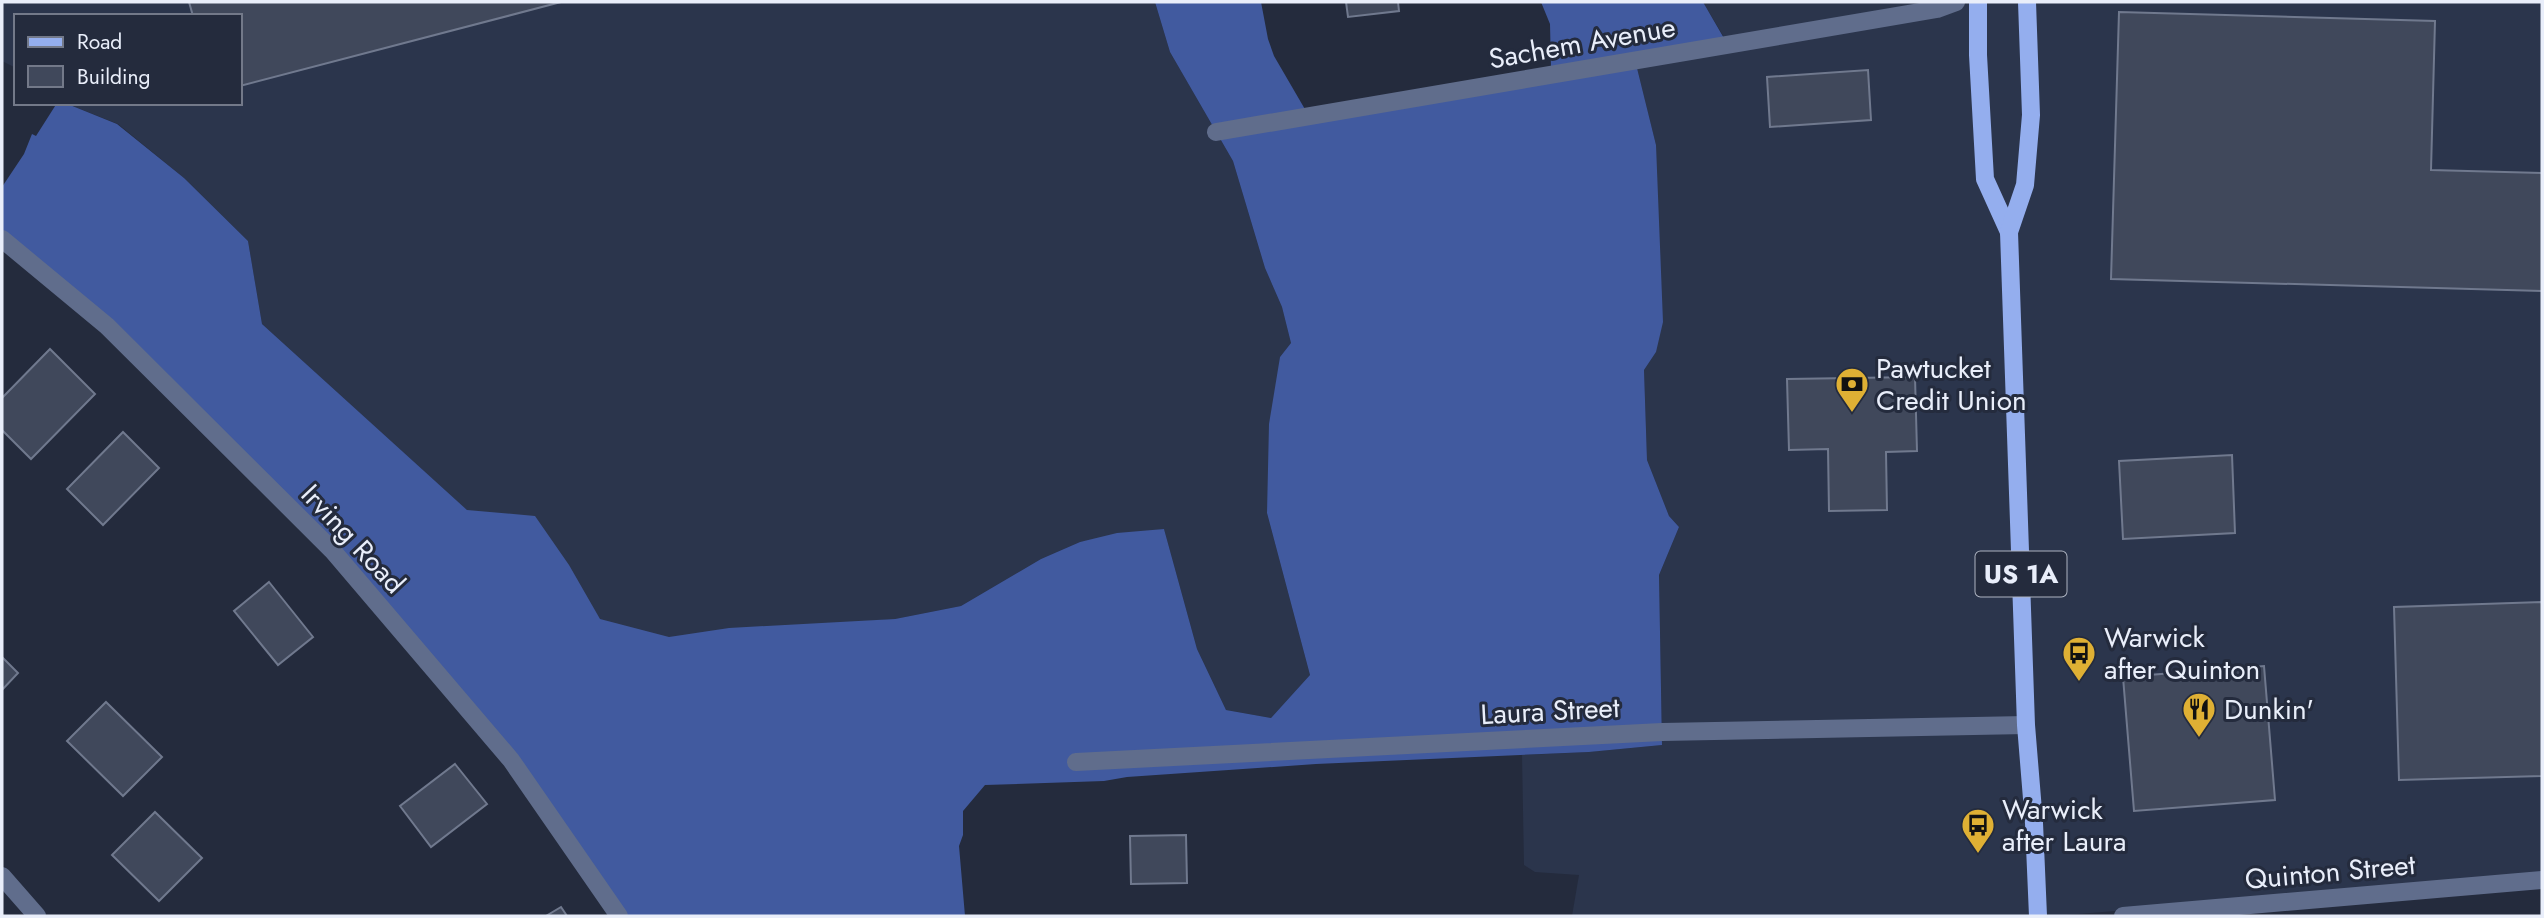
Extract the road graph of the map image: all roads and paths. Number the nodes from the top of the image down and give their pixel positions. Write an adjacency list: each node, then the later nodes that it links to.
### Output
1 (1956, 2): 4 (street, Sachem Avenue)
2 (1978, 2): 5 (main road, US 1A)
3 (2028, 2): 5 (main road, US 1A)
4 (1216, 132)
5 (2009, 232): 7 (main road, US 1A)
6 (2, 239): 12 (street, Irving Road)
7 (2026, 725): 8 (street, Laura Street); 13 (main road, US 1A)
8 (1076, 762)
9 (2, 876): 11 (street)
10 (2542, 880): 14 (street, Quinton Street)
11 (37, 916)
12 (620, 916)
13 (2038, 916)
14 (2123, 916)

